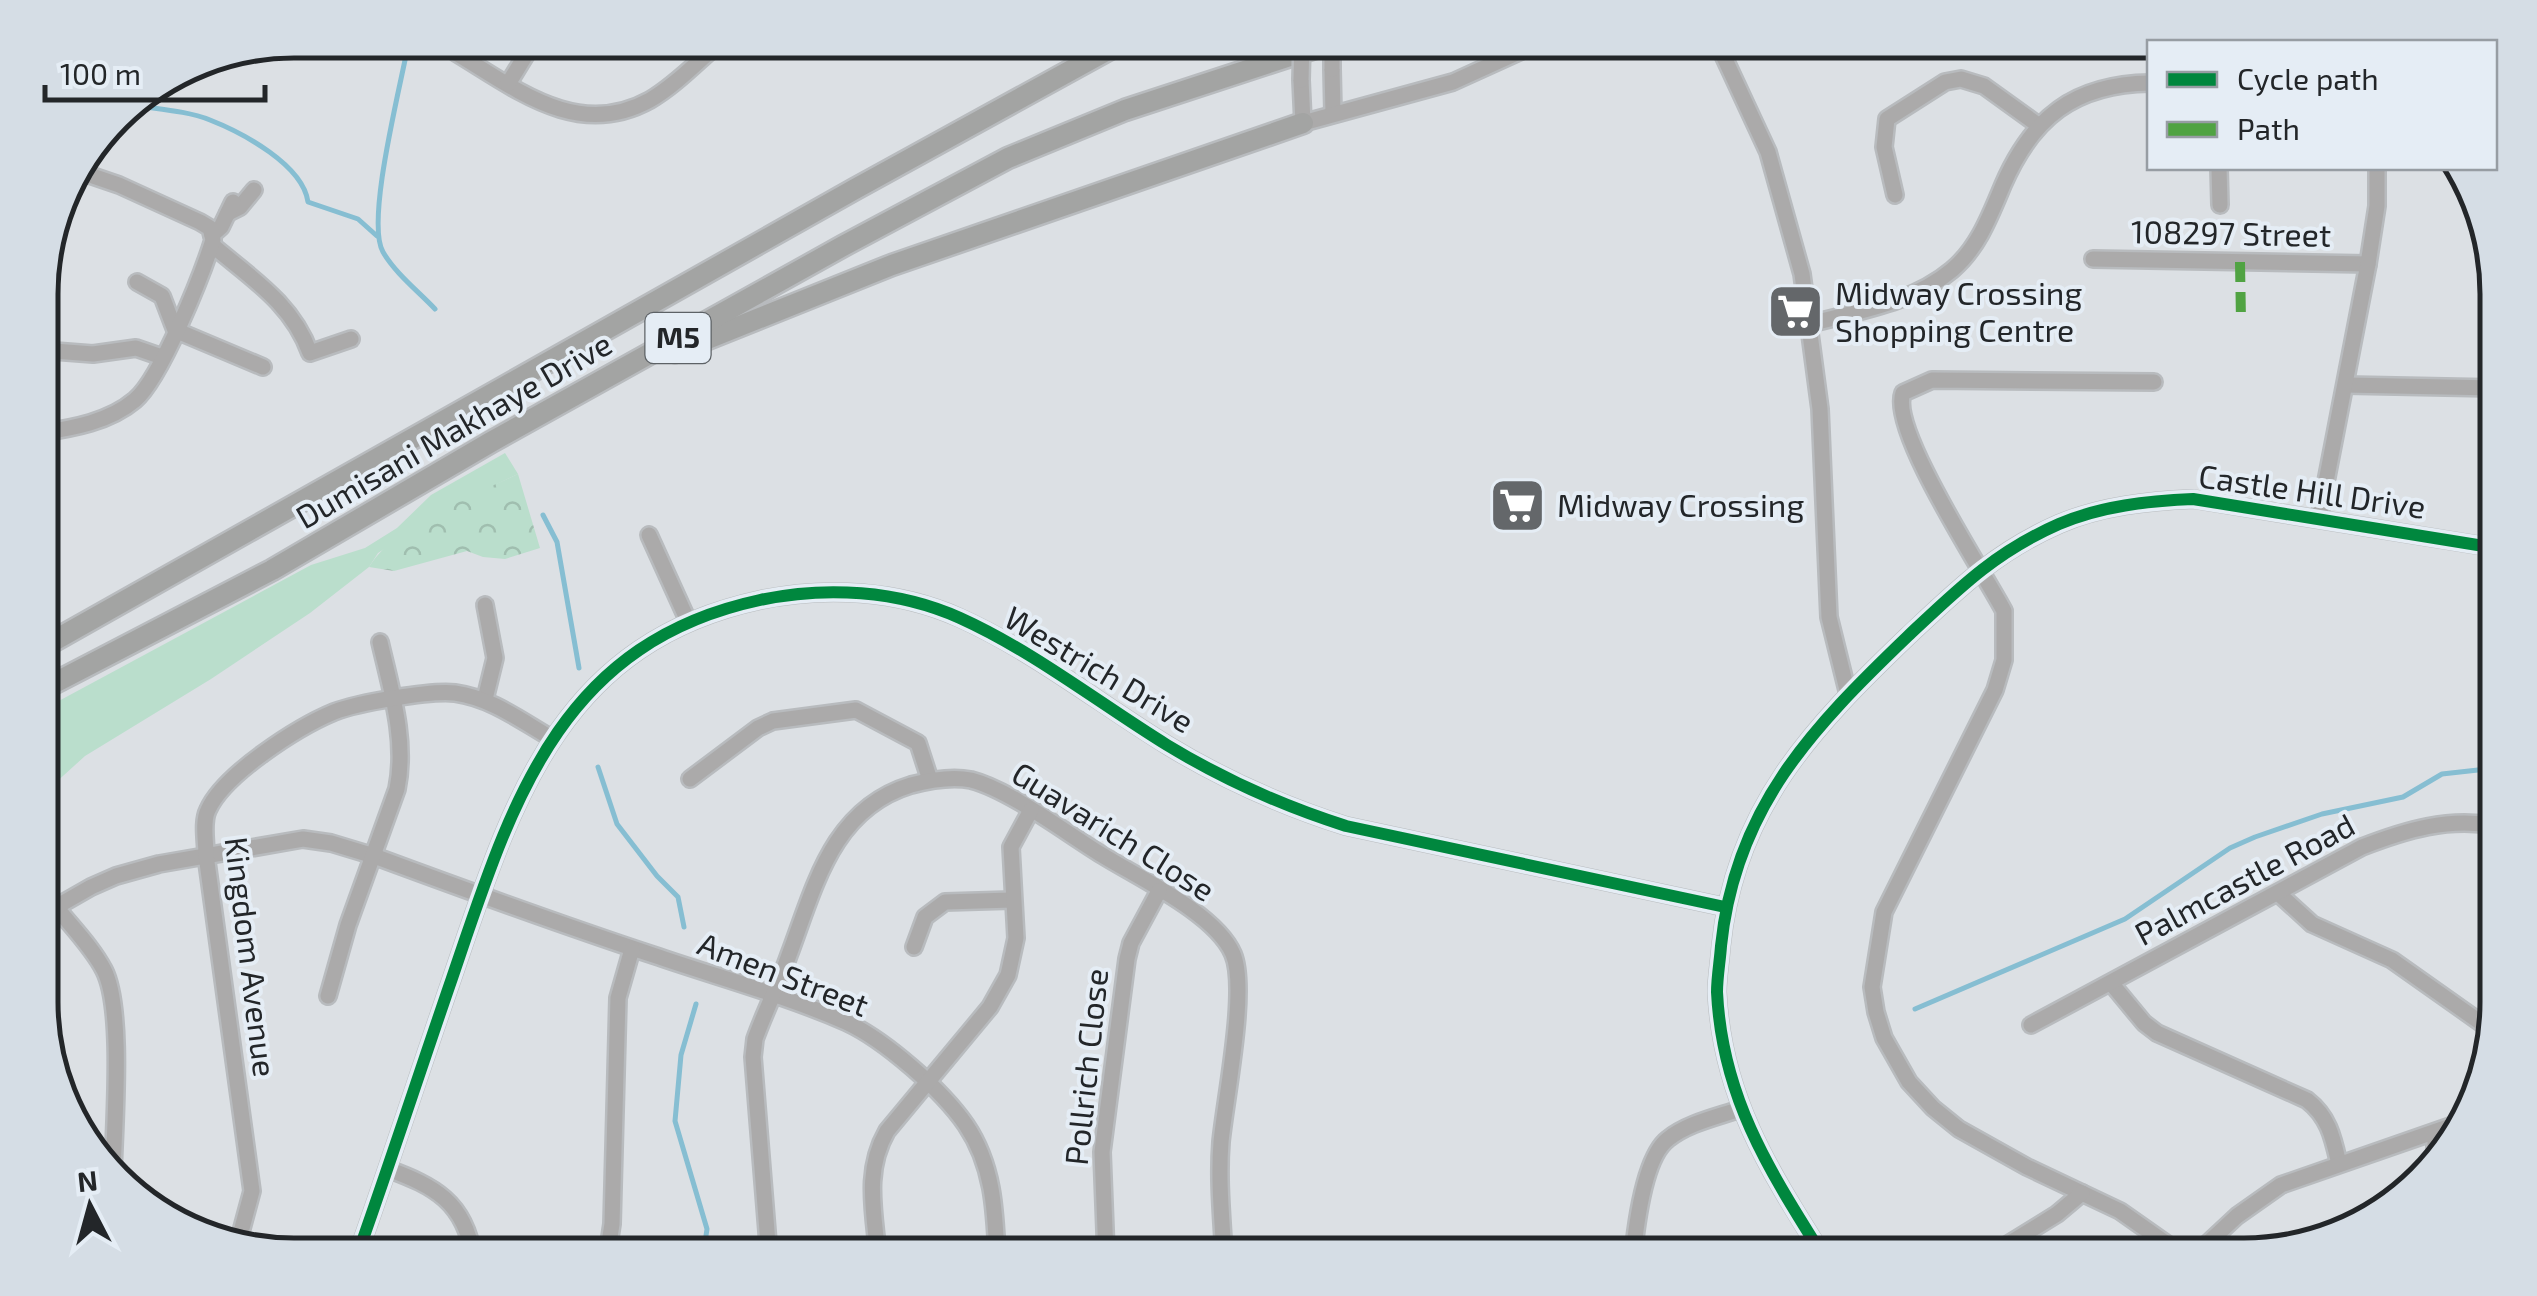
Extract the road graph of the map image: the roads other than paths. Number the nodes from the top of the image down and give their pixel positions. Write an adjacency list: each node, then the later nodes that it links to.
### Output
1 (464, 58): 11 (street)
2 (524, 58): 11 (street)
3 (702, 58): 11 (street)
4 (1093, 58): 42 (main road, Dumisani Makhaye Drive / M5)
5 (1282, 58): 34 (main road, Dumisani Makhaye Drive / M5)
6 (1302, 58): 13 (street, bridge)
7 (1334, 58): 12 (street, bridge)
8 (1506, 58): 12 (street)
9 (1724, 58): 25 (street)
10 (2147, 83): 14 (street)
11 (508, 84)
12 (1333, 112): 13 (street)
13 (1302, 123): 34 (main road)
14 (2038, 124): 19 (street); 25 (street)
15 (2219, 170): 20 (street)
16 (2376, 170): 23 (street)
17 (90, 175): 21 (street)
18 (254, 190): 21 (street)
19 (1894, 195)
20 (2220, 205)
21 (212, 240): 26 (street); 27 (street)
22 (2092, 259): 23 (street, 108297 Street)
23 (2368, 264): 32 (street)
24 (137, 282): 26 (street)
25 (1810, 324): 45 (street)
26 (175, 330): 29 (street); 30 (street)
27 (351, 339)
28 (58, 350): 29 (street)
29 (162, 357): 35 (street)
30 (263, 366)
31 (2154, 382): 39 (street)
32 (2346, 385): 33 (street); 36 (street)
33 (2480, 388)
34 (584, 390): 44 (main road, Dumisani Makhaye Drive / M5)
35 (58, 429)
36 (2319, 518): 38 (street, Castle Hill Drive); 39 (street, Castle Hill Drive)
37 (649, 535): 41 (street)
38 (2480, 545)
39 (1980, 569): 45 (street, Castle Hill Drive); 77 (street)
40 (485, 605): 46 (street)
41 (688, 620): 48 (street, Westrich Drive); 60 (street, Westrich Drive)
42 (58, 639)
43 (380, 642): 47 (street)
44 (58, 682)
45 (1848, 694): 60 (street, Castle Hill Drive)
46 (485, 699): 47 (street, Kingdom Avenue); 48 (street, Kingdom Avenue)
47 (393, 700): 53 (street, Kingdom Avenue); 54 (street)
48 (551, 738): 57 (street, Westrich Drive)
49 (690, 779): 50 (street)
50 (930, 780): 51 (street, Guavarich Close); 66 (street, Guavarich Close)
51 (1030, 810): 55 (street, Guavarich Close); 58 (street)
52 (2480, 825): 56 (street, Palmcastle Road)
53 (206, 855): 54 (street, Amen Street); 59 (street, Amen Street); 78 (street, Kingdom Avenue)
54 (374, 856): 57 (street, Amen Street); 65 (street)
55 (1159, 891): 85 (street, Pollrich Close); 86 (street, Guavarich Close)
56 (2278, 892): 64 (street, Palmcastle Road); 67 (street)
57 (480, 896): 63 (street, Amen Street); 76 (street, Westrich Drive)
58 (1012, 900): 62 (street); 69 (street)
59 (58, 907)
60 (1725, 907): 70 (street, Castle Hill Drive)
61 (58, 911): 74 (street)
62 (914, 947)
63 (632, 949): 66 (street, Amen Street); 81 (street)
64 (2111, 983): 68 (street, Palmcastle Road); 75 (street)
65 (328, 996)
66 (774, 996): 69 (street, Amen Street); 82 (street, Guavarich Close)
67 (2478, 1022)
68 (2031, 1025)
69 (927, 1082): 83 (street); 84 (street, Amen Street)
70 (1740, 1109): 87 (street); 88 (street, Castle Hill Drive)
71 (2442, 1130): 72 (street)
72 (2436, 1132): 73 (street); 75 (street)
73 (2436, 1139)
74 (113, 1154)
75 (2339, 1164): 91 (street)
76 (388, 1169): 79 (street, Westrich Drive); 80 (street)
77 (2082, 1193): 89 (street); 90 (street)
78 (241, 1232)
79 (363, 1238)
80 (467, 1238)
81 (609, 1238)
82 (768, 1238)
83 (877, 1238)
84 (996, 1238)
85 (1105, 1238)
86 (1223, 1238)
87 (1636, 1238)
88 (1808, 1238)
89 (2018, 1238)
90 (2161, 1238)
91 (2213, 1238)

